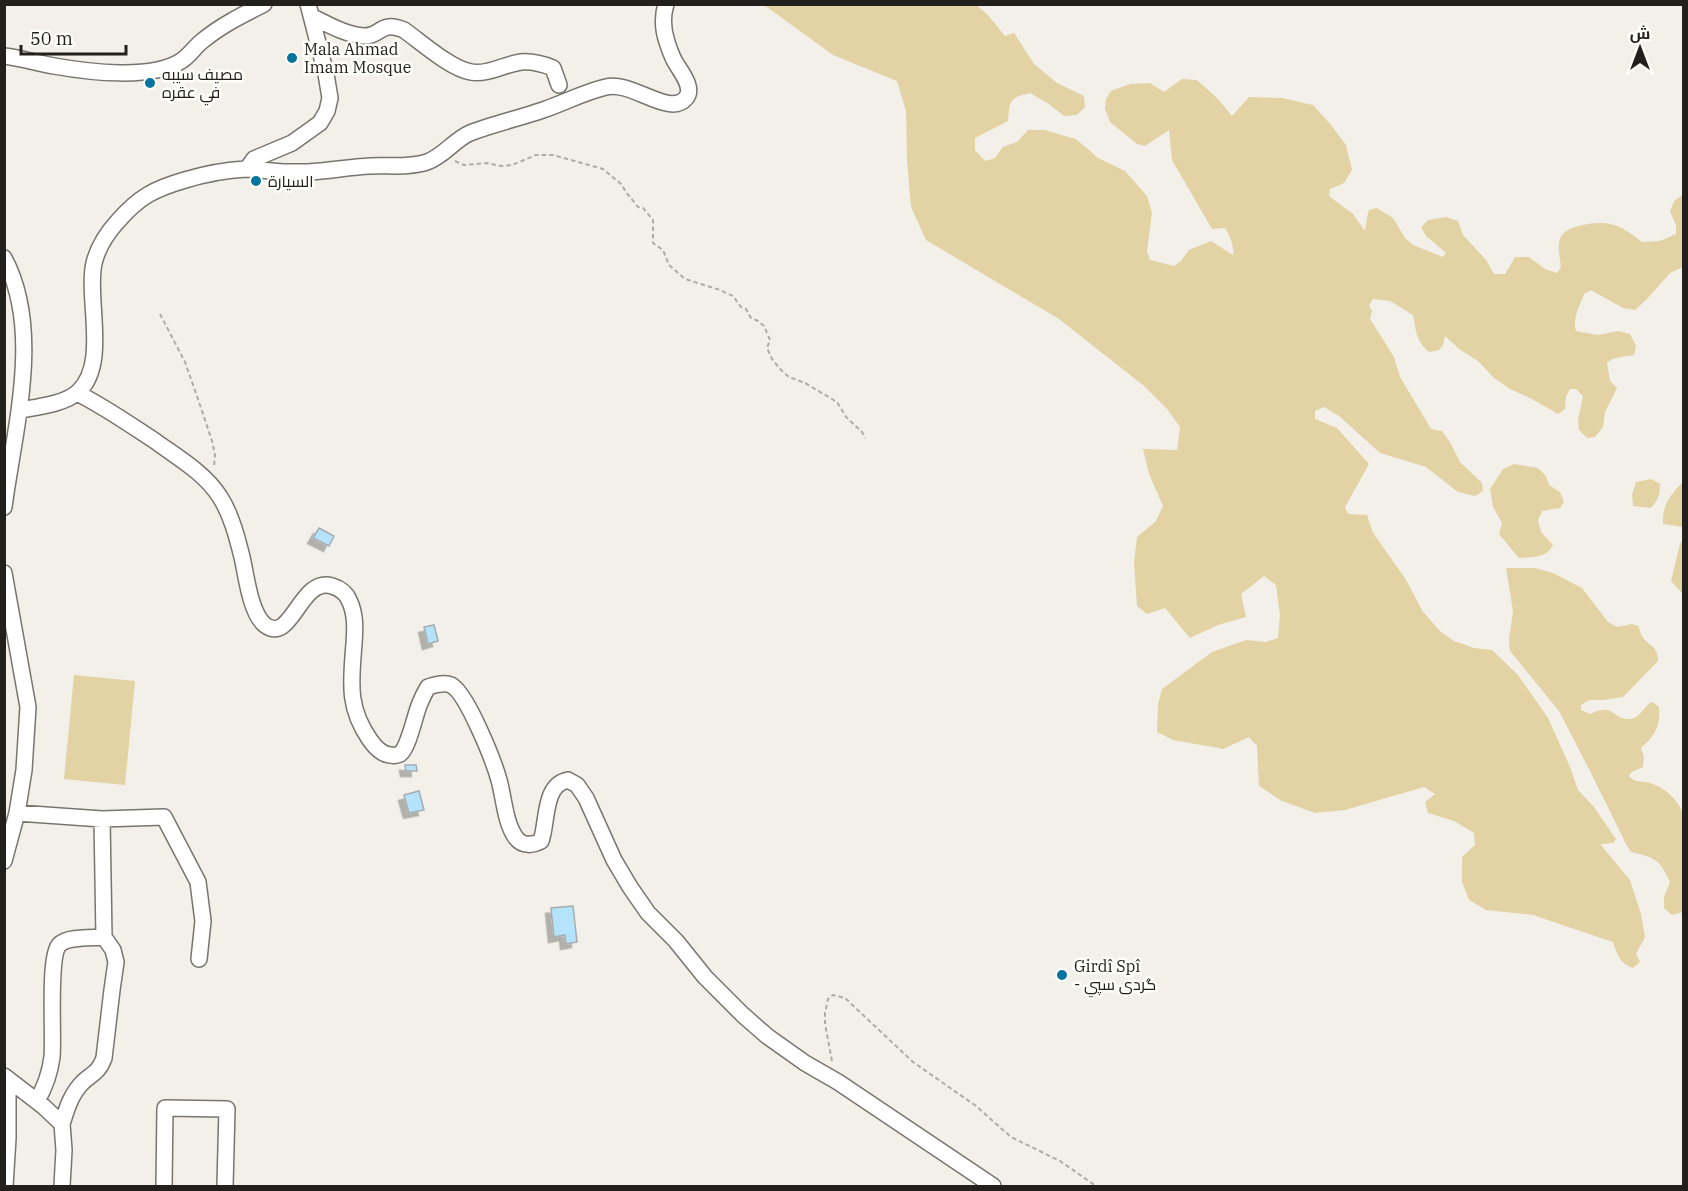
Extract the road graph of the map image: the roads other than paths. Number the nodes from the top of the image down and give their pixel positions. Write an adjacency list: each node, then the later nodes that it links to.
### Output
1 (264, 4): 4 (street)
2 (666, 4): 6 (street)
3 (309, 10): 5 (street); 6 (street)
4 (4, 56)
5 (559, 86)
6 (247, 169): 8 (street)
7 (4, 258): 9 (street)
8 (78, 393): 9 (street); 25 (street)
9 (20, 410): 10 (street)
10 (4, 507)
11 (4, 573): 12 (street)
12 (17, 813): 13 (street); 14 (street)
13 (102, 819): 16 (street); 17 (street)
14 (6, 842): 15 (street)
15 (4, 861)
16 (104, 937): 19 (street); 20 (street)
17 (199, 959)
18 (6, 1077): 19 (street); 21 (street)
19 (37, 1101): 20 (street)
20 (62, 1124): 22 (street)
21 (6, 1186)
22 (62, 1186)
23 (164, 1186): 24 (street)
24 (225, 1186)
25 (993, 1186)

